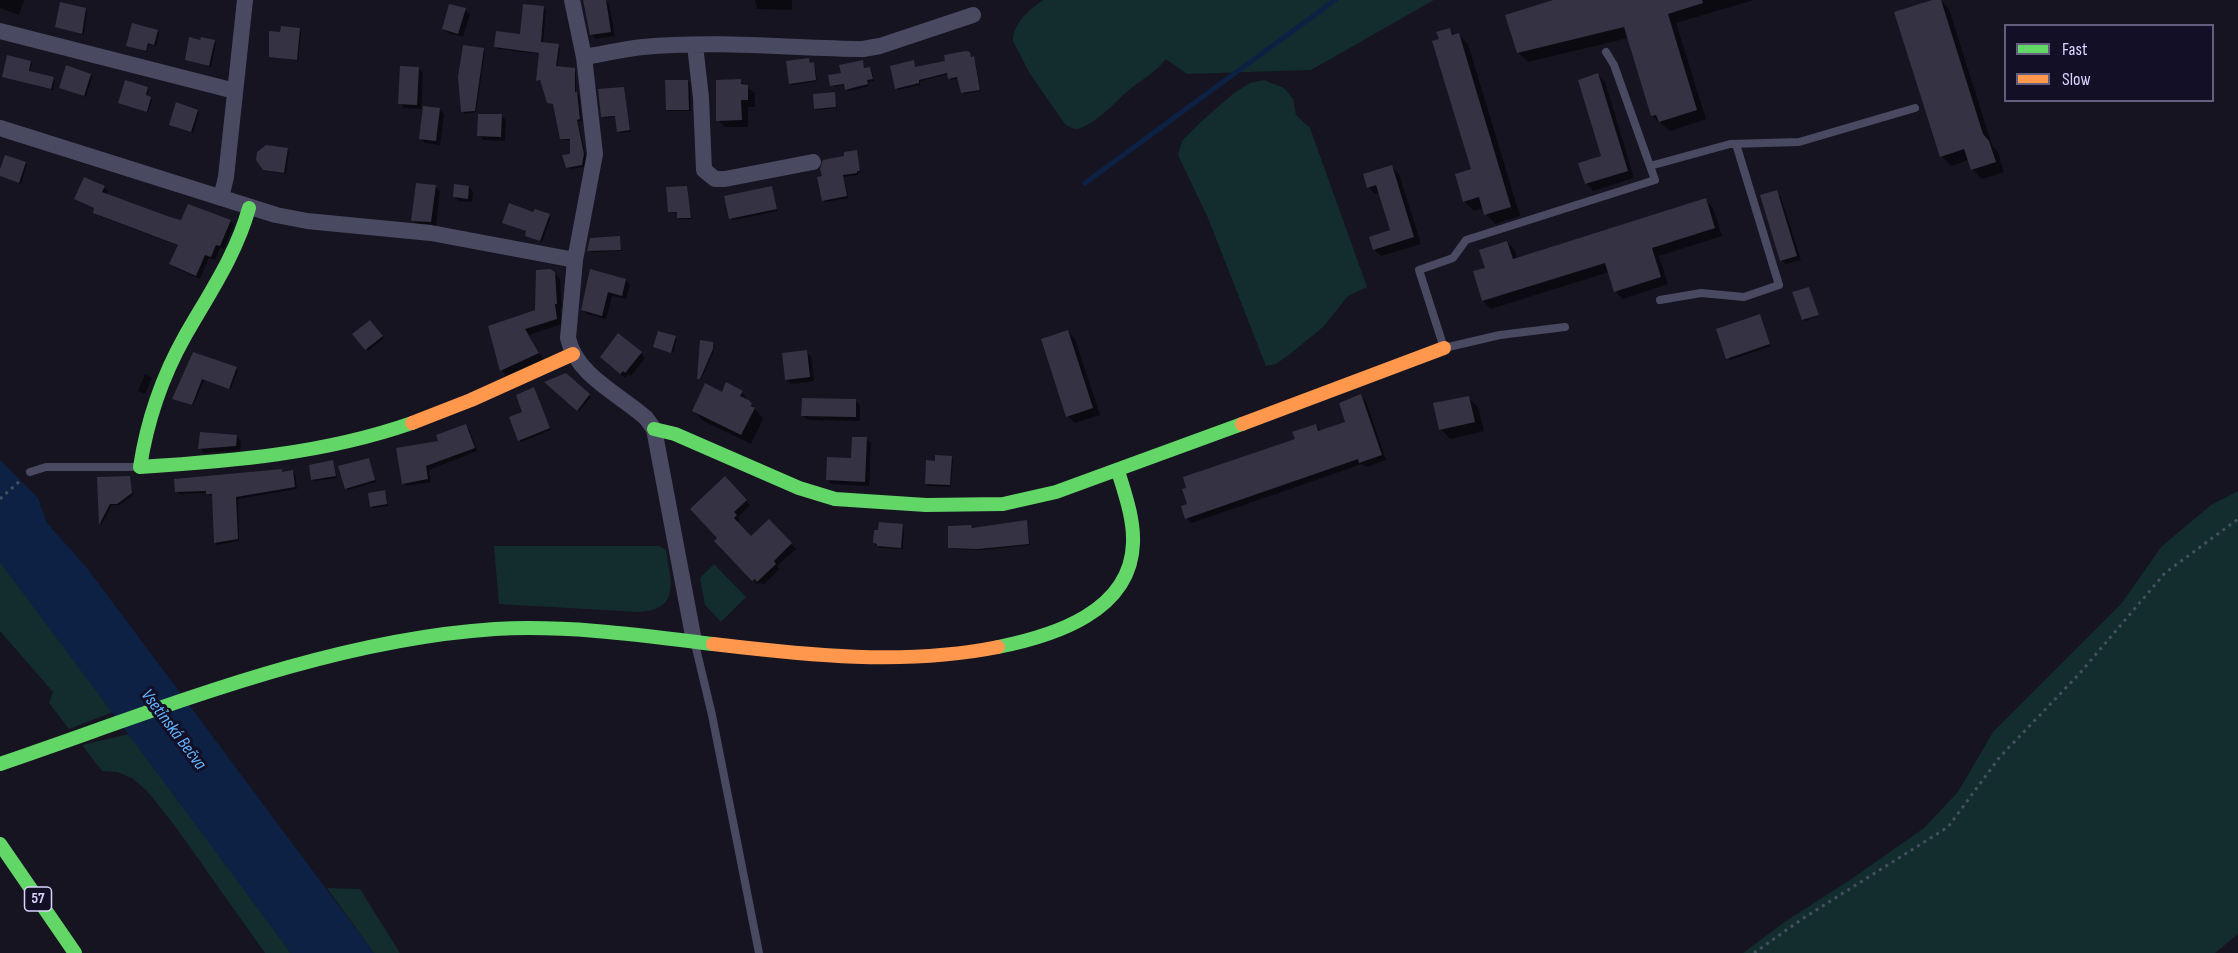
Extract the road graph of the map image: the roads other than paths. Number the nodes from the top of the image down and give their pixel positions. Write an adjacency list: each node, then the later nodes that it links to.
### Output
1 (245, 0): 8 (street)
2 (572, 0): 7 (street)
3 (973, 15): 5 (street)
4 (0, 31): 8 (street)
5 (695, 45): 7 (street); 12 (street)
6 (1606, 52): 13 (lane)
7 (584, 57): 16 (street)
8 (235, 91): 14 (street)
9 (1915, 108): 11 (lane)
10 (0, 128): 14 (street)
11 (1736, 144): 13 (lane); 17 (lane)
12 (813, 162)
13 (1650, 166): 19 (lane)
14 (221, 198): 15 (street)
15 (249, 207): 16 (street); 22 (street)
16 (575, 260): 20 (street)
17 (1660, 300)
18 (1565, 327): 19 (lane)
19 (1443, 348): 23 (street)
20 (573, 354): 21 (street); 22 (street)
21 (654, 429): 23 (street); 25 (street)
22 (140, 467): 24 (lane)
23 (1118, 471): 25 (street)
24 (30, 472)
25 (694, 641): 26 (street); 29 (lane)
26 (0, 764)
27 (0, 844): 28 (street, 57)
28 (75, 953)
29 (759, 953)

